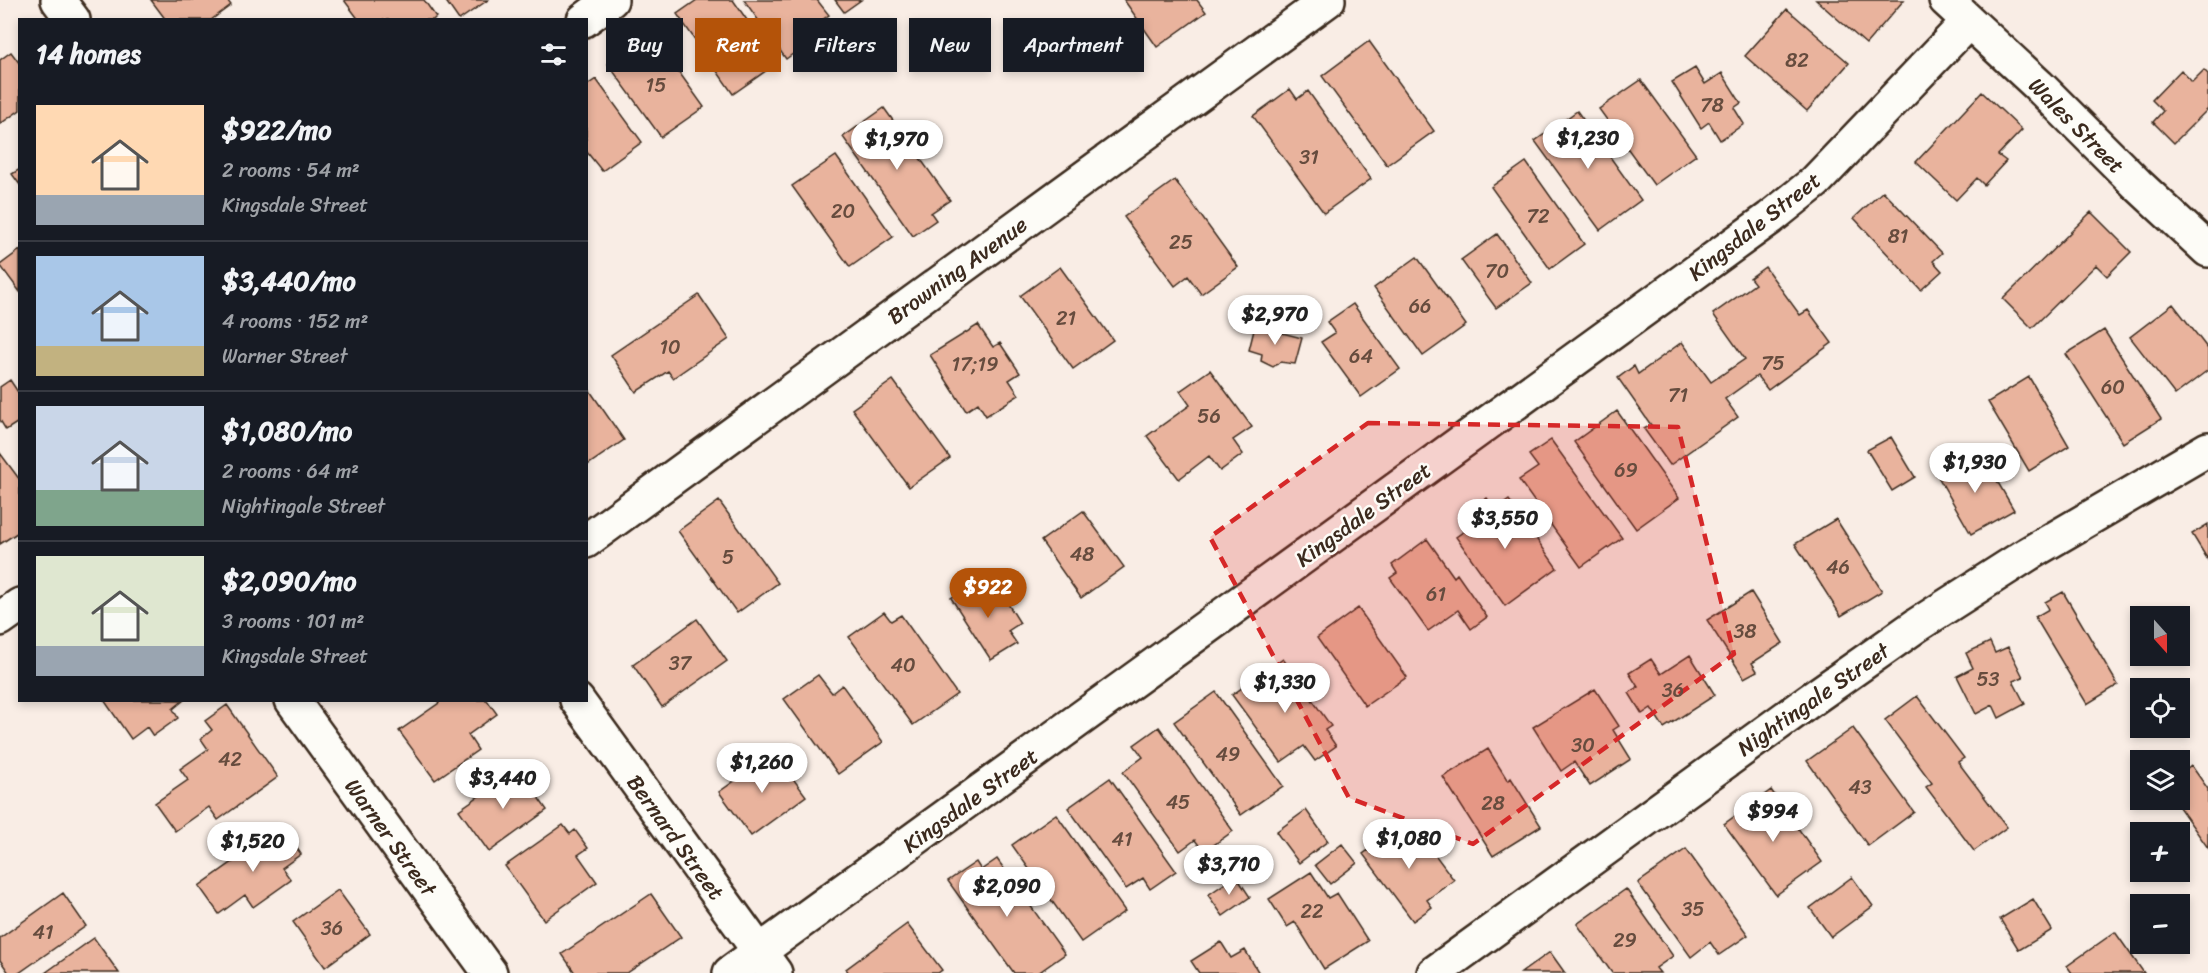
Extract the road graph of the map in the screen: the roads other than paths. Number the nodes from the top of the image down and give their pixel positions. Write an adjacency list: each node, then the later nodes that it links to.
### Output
1 (58, 0): 5 (street)
2 (611, 0): 6 (street)
3 (1328, 0): 9 (street, Browning Avenue)
4 (1957, 11): 7 (street, Wales Street); 14 (street, Kingsdale Street)
5 (72, 18)
6 (587, 18)
7 (2208, 250)
8 (2208, 449): 17 (street, Nightingale Street)
9 (588, 540)
10 (18, 606): 11 (street)
11 (0, 619)
12 (293, 702): 15 (street, Warner Street)
13 (578, 702): 14 (street, Bernard Street)
14 (767, 963): 16 (street, Kingsdale Street)
15 (490, 973)
16 (730, 973)
17 (1434, 973)

